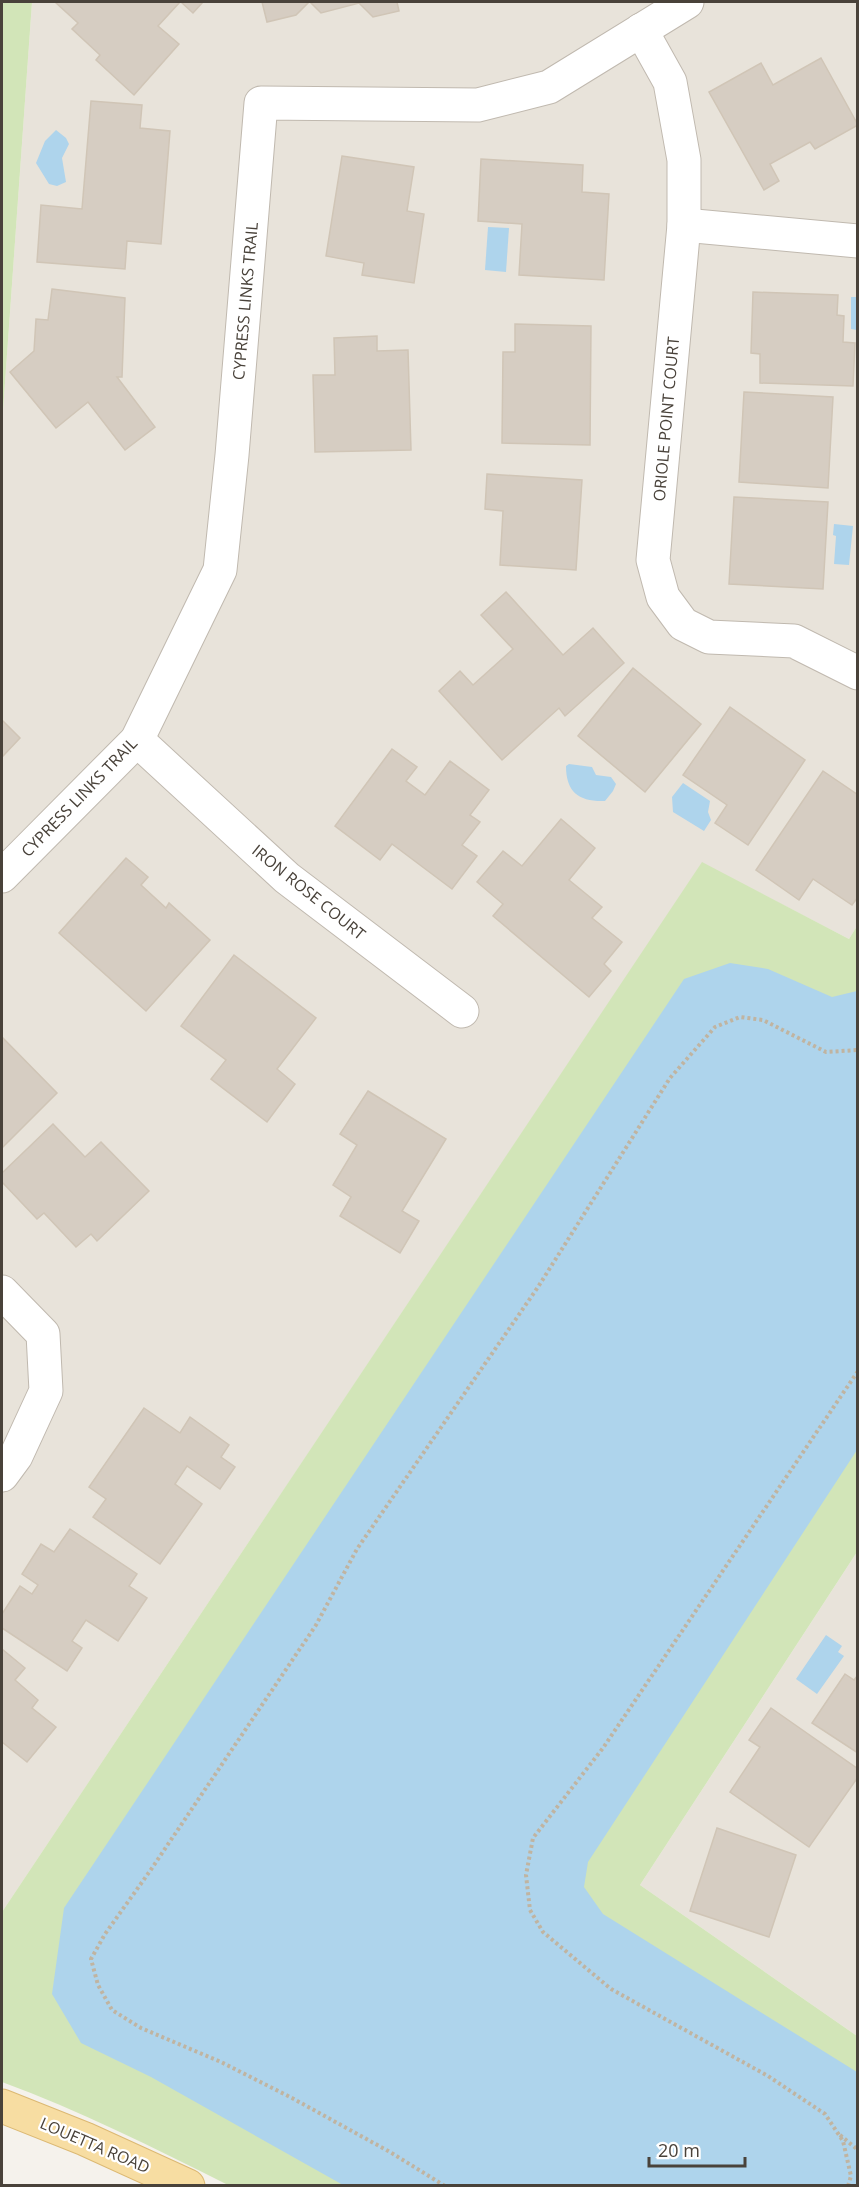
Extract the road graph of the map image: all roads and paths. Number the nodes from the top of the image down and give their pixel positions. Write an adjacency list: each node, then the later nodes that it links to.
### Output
1 (687, 2): 2 (street, CYPRESS LINKS TRAIL)
2 (641, 30): 3 (street, ORIOLE POINT COURT); 6 (street, CYPRESS LINKS TRAIL)
3 (684, 225): 4 (street); 5 (street, ORIOLE POINT COURT)
4 (858, 241)
5 (858, 673)
6 (137, 740): 7 (street, CYPRESS LINKS TRAIL); 8 (street, IRON ROSE COURT)
7 (2, 876)
8 (462, 1011)
9 (858, 1050): 17 (path)
10 (2, 1292): 12 (street)
11 (858, 1371): 14 (path)
12 (2, 1475)
13 (2, 2106): 16 (main road, LOUETTA ROAD)
14 (837, 2132): 15 (path); 18 (path)
15 (858, 2150)
16 (188, 2186)
17 (445, 2186)
18 (848, 2186)

